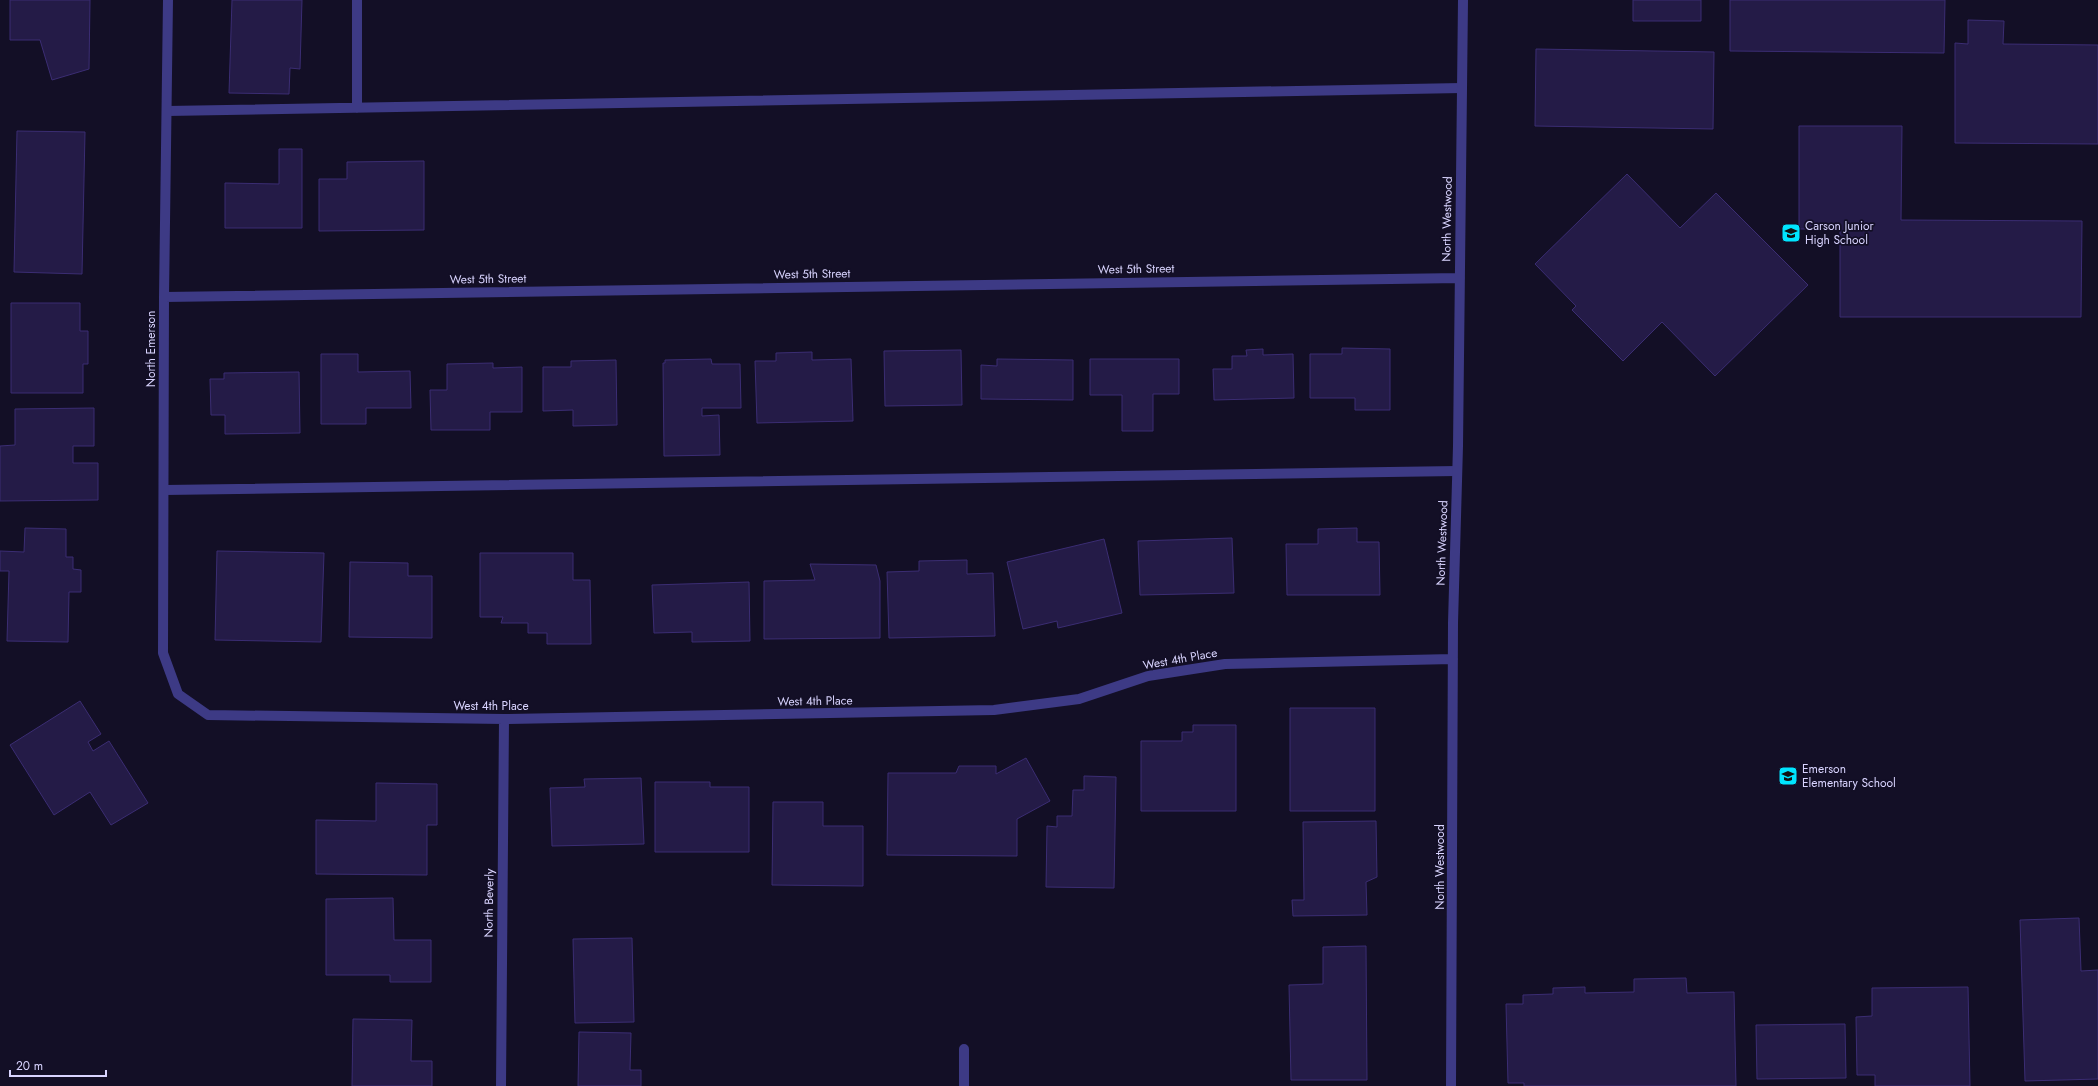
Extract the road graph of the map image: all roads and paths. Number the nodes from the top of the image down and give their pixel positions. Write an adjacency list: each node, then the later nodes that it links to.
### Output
1 (168, 0): 6 (street, North Emerson)
2 (357, 0): 5 (street)
3 (1462, 0): 4 (street, North Westwood)
4 (1462, 88): 5 (street); 7 (street, North Westwood)
5 (357, 108): 6 (street)
6 (167, 112): 8 (street, North Emerson)
7 (1460, 278): 8 (street, West 5th Street); 9 (street, North Westwood)
8 (164, 296): 10 (street, North Emerson)
9 (1457, 471): 10 (street); 11 (street, North Westwood)
10 (165, 490): 12 (street, North Emerson)
11 (1453, 658): 13 (street, West 4th Place); 17 (street, North Westwood)
12 (178, 694): 13 (street, West 4th Place)
13 (504, 720): 15 (street, North Beverly)
14 (964, 1049): 16 (street)
15 (500, 1086)
16 (964, 1086)
17 (1451, 1086)

